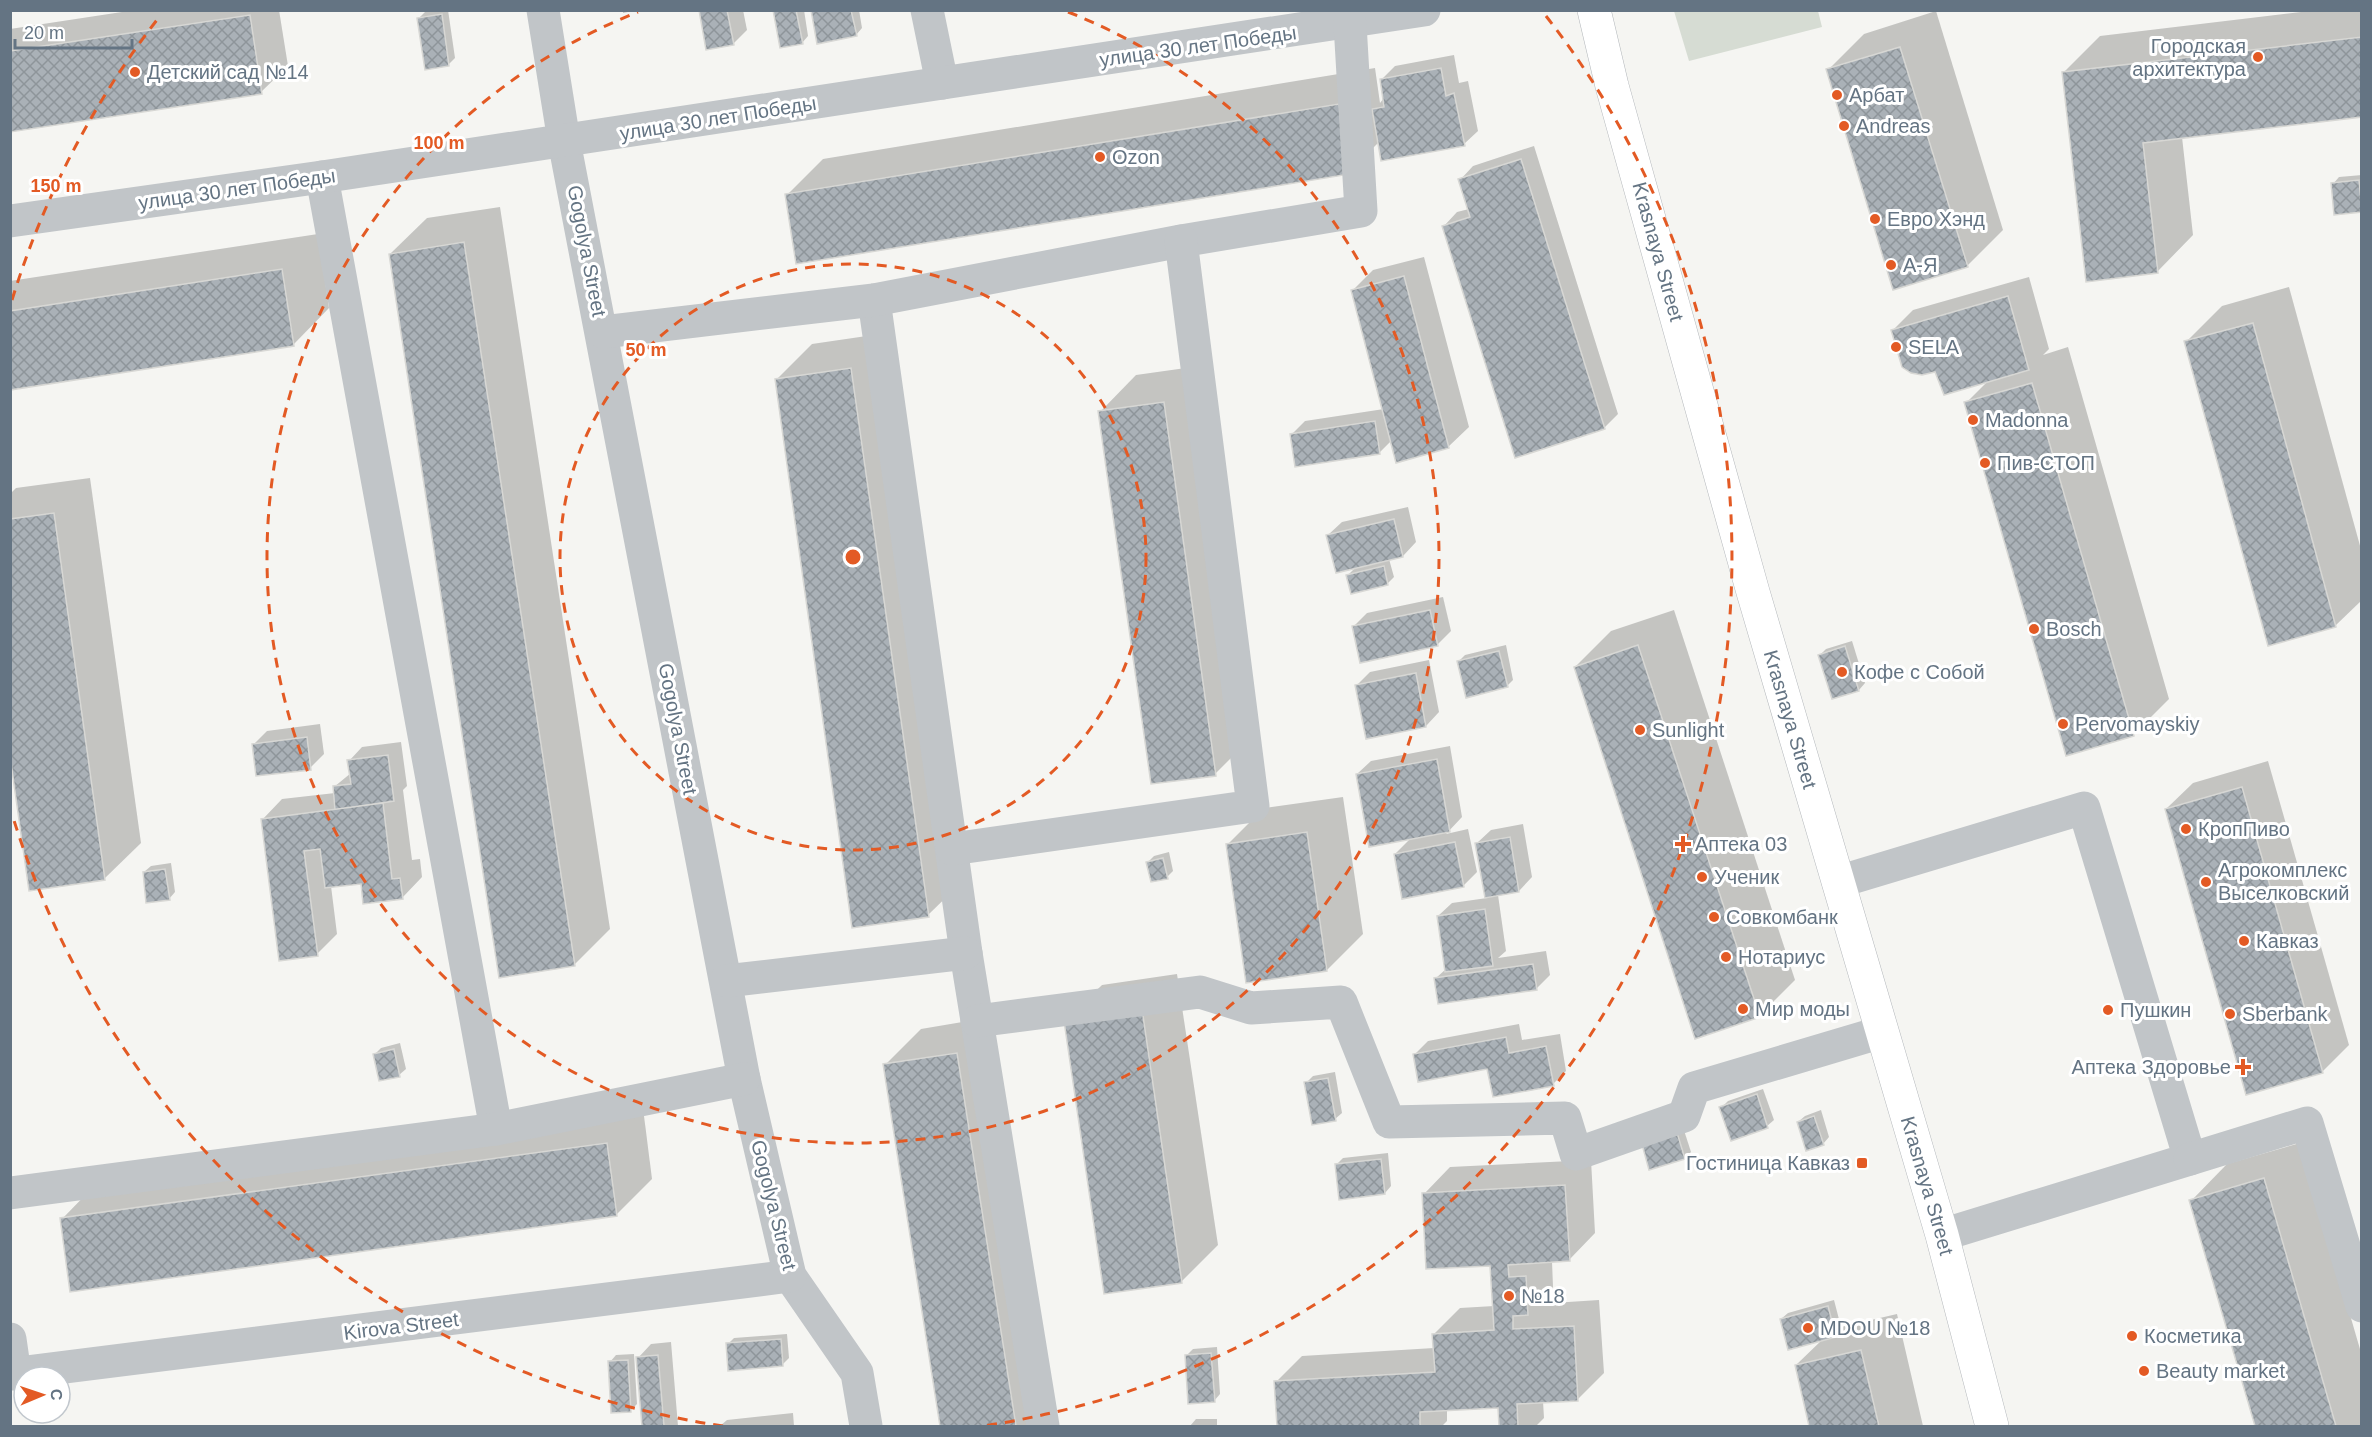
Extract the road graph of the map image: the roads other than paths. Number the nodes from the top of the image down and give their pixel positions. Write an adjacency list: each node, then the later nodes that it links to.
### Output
1 (543, 10): 7 (street, Gogolya Street)
2 (927, 10): 6 (street)
3 (1424, 10): 5 (street, улица 30 лет Победы)
4 (1594, 10): 14 (main road, Krasnaya Street)
5 (1350, 24): 6 (street, улица 30 лет Победы); 10 (street)
6 (942, 83): 7 (street, улица 30 лет Победы)
7 (564, 141): 8 (street, улица 30 лет Победы); 12 (street, Gogolya Street)
8 (322, 177): 9 (street, улица 30 лет Победы); 20 (street)
9 (10, 220)
10 (1181, 241): 11 (street); 13 (street)
11 (874, 300): 12 (street); 13 (street)
12 (603, 332): 16 (street, Gogolya Street)
13 (952, 849): 15 (street)
14 (1838, 882): 18 (main road, Krasnaya Street); 21 (street)
15 (966, 953): 16 (street); 17 (street)
16 (726, 981): 19 (street, Gogolya Street)
17 (977, 1021): 18 (street); 30 (street)
18 (1882, 1032): 23 (main road, Krasnaya Street)
19 (744, 1079): 20 (street); 24 (street, Gogolya Street)
20 (496, 1129): 22 (street)
21 (2190, 1159): 23 (street); 25 (street)
22 (10, 1193)
23 (1942, 1235): 31 (main road, Krasnaya Street)
24 (790, 1276): 28 (street, Kirova Street); 29 (street, Gogolya Street)
25 (2361, 1306)
26 (10, 1339): 27 (street)
27 (12, 1365)
28 (72, 1367)
29 (866, 1426)
30 (1043, 1426)
31 (1992, 1426)

